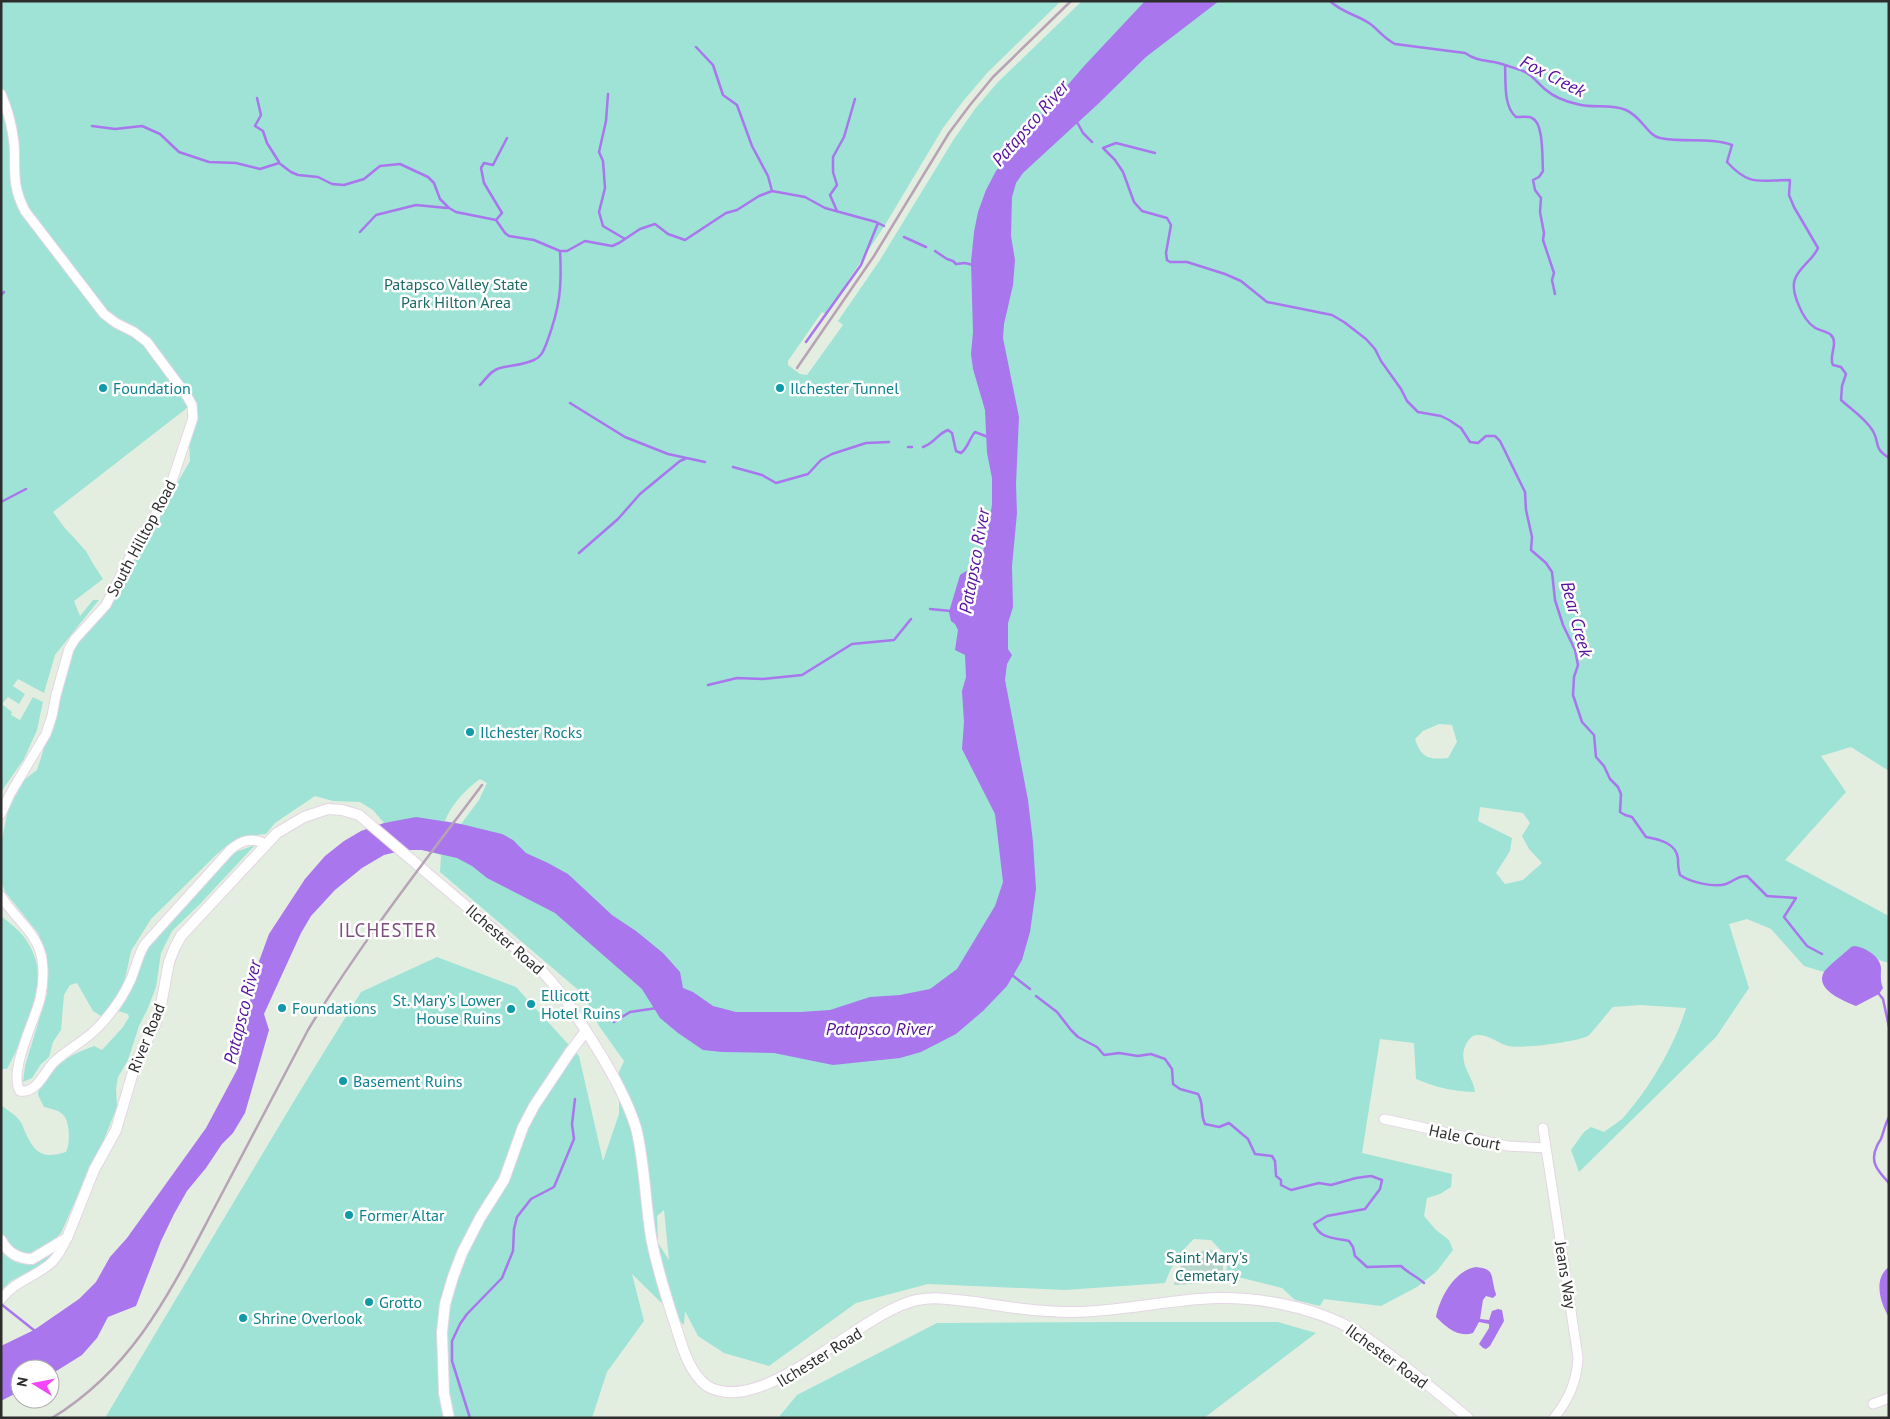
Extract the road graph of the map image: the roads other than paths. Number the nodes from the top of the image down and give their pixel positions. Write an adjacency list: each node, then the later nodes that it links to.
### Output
1 (1, 94): 2 (street, South Hilltop Road)
2 (1, 814)
3 (359, 815): 4 (street, River Road); 6 (street, Ilchester Road)
4 (266, 844): 5 (street); 10 (street, River Road)
5 (1, 896)
6 (586, 1031): 15 (street); 16 (street, Ilchester Road)
7 (1384, 1119): 9 (street, Hale Court)
8 (1543, 1128): 9 (street, Jeans Way)
9 (1546, 1148): 17 (street, Jeans Way)
10 (67, 1238): 11 (street); 12 (street, River Road)
11 (1, 1240)
12 (3, 1297)
13 (1889, 1398): 14 (street)
14 (1873, 1404)
15 (449, 1418)
16 (1468, 1418)
17 (1554, 1418)

